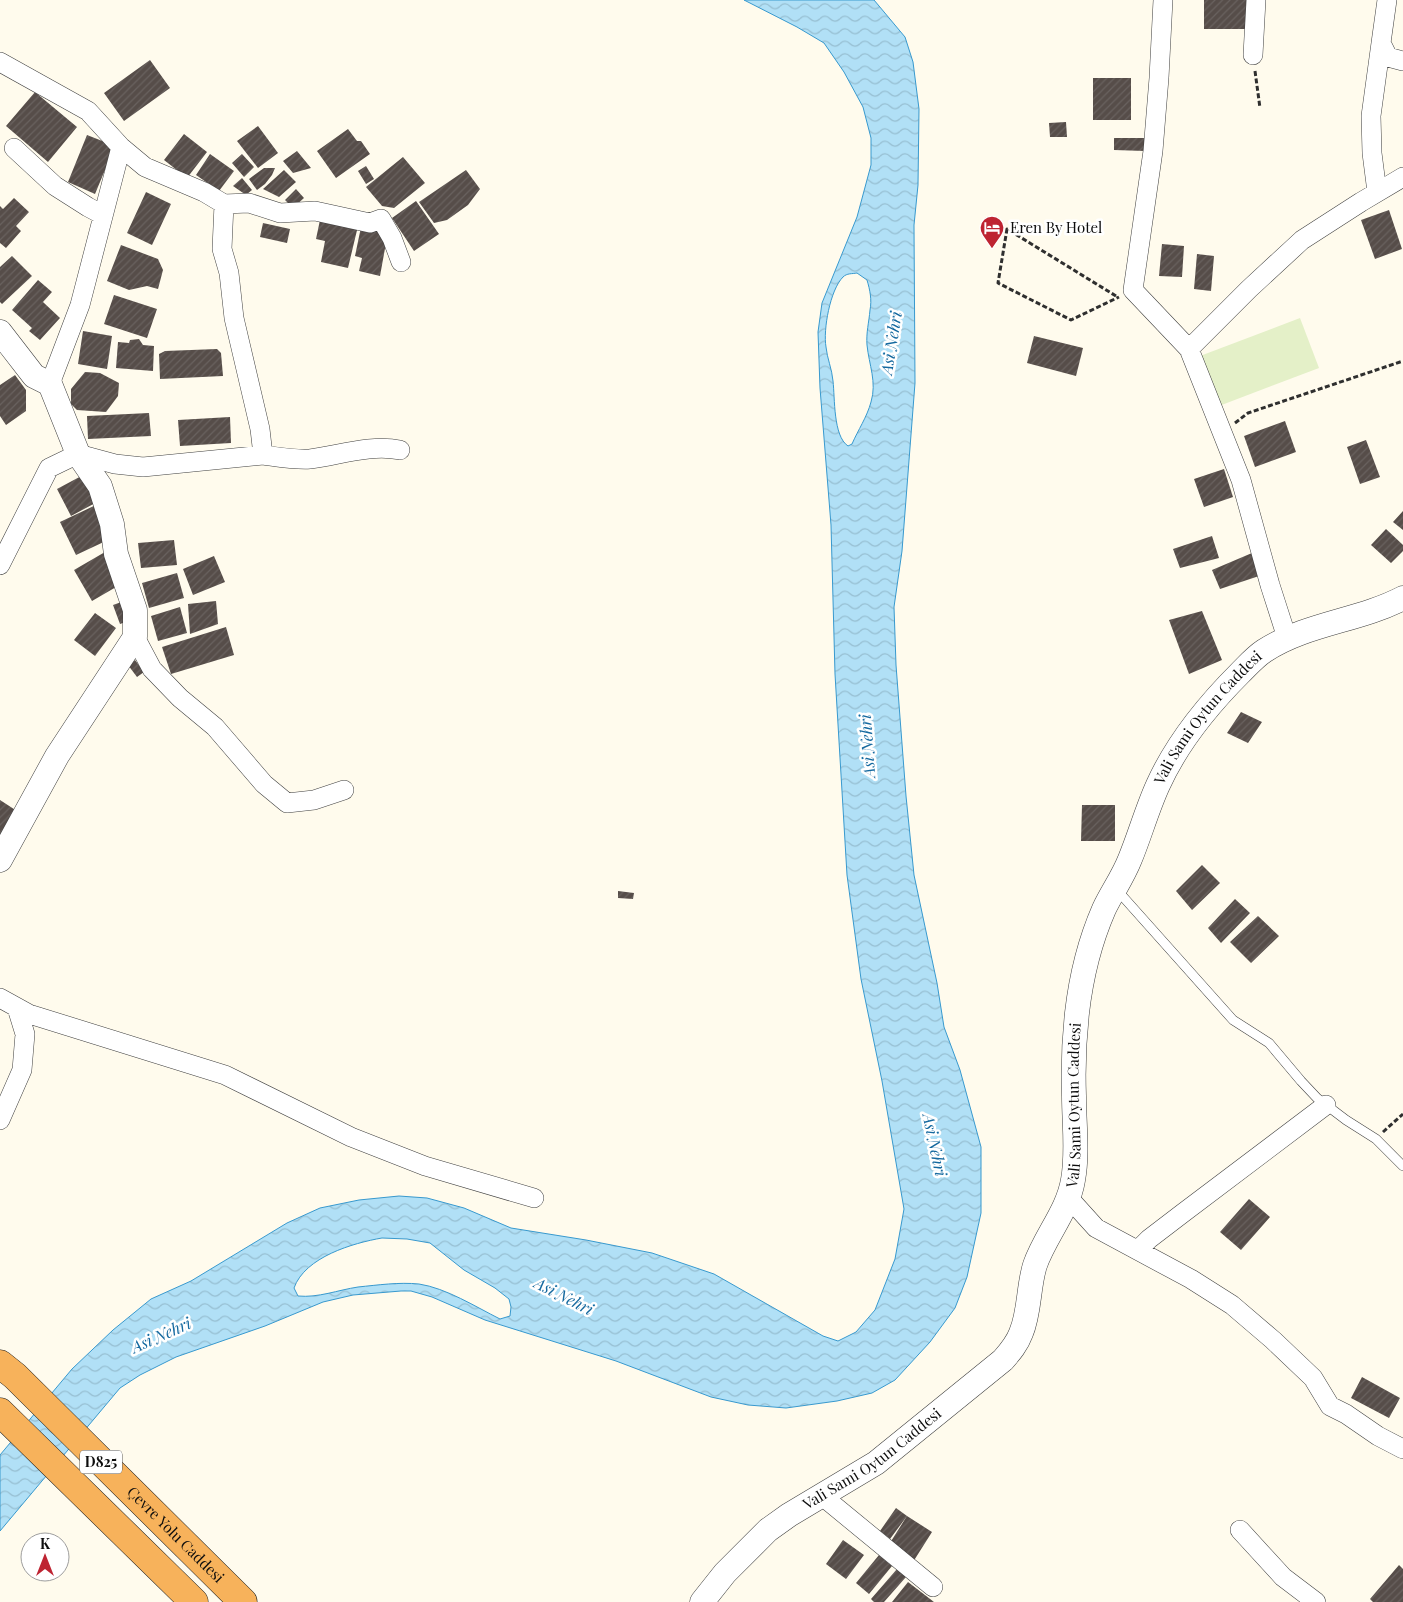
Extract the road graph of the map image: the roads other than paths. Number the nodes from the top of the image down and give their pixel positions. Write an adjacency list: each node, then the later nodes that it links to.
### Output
1 (1163, 0): 16 (street)
2 (1256, 0): 5 (street)
3 (1387, 0): 4 (street)
4 (1381, 43): 6 (street); 11 (street)
5 (1253, 55)
6 (1403, 61)
7 (0, 62): 8 (street)
8 (121, 146): 12 (street); 13 (street)
9 (14, 148): 13 (street)
10 (1403, 177): 11 (street)
11 (1377, 192): 16 (street)
12 (224, 204): 14 (street); 20 (street)
13 (103, 215): 17 (street)
14 (401, 262)
15 (0, 332): 17 (street)
16 (1189, 349): 24 (street)
17 (50, 384): 19 (street)
18 (400, 450): 20 (street)
19 (78, 454): 20 (street); 21 (street); 23 (street)
20 (263, 455)
21 (2, 555)
22 (1403, 598): 24 (street, Vali Sami Oytun Caddesi)
23 (135, 637): 25 (street); 26 (street)
24 (1287, 638): 27 (street, Vali Sami Oytun Caddesi)
25 (344, 790)
26 (1, 856)
27 (1115, 888): 30 (lane); 33 (street, Vali Sami Oytun Caddesi)
28 (0, 998): 29 (street)
29 (17, 1008): 31 (street); 34 (street)
30 (1326, 1105): 32 (lane); 35 (street)
31 (0, 1120)
32 (1403, 1166)
33 (1068, 1197): 35 (street); 39 (street, Vali Sami Oytun Caddesi)
34 (534, 1198)
35 (1138, 1250): 38 (street)
36 (8, 1370): 43 (highway, Çevre Yolu Caddesi / D825)
37 (0, 1412): 42 (highway, D825)
38 (1403, 1448)
39 (821, 1496): 41 (street); 44 (street, Vali Sami Oytun Caddesi)
40 (1240, 1530): 45 (street)
41 (933, 1587)
42 (194, 1602)
43 (243, 1602)
44 (702, 1602)
45 (1316, 1602)

